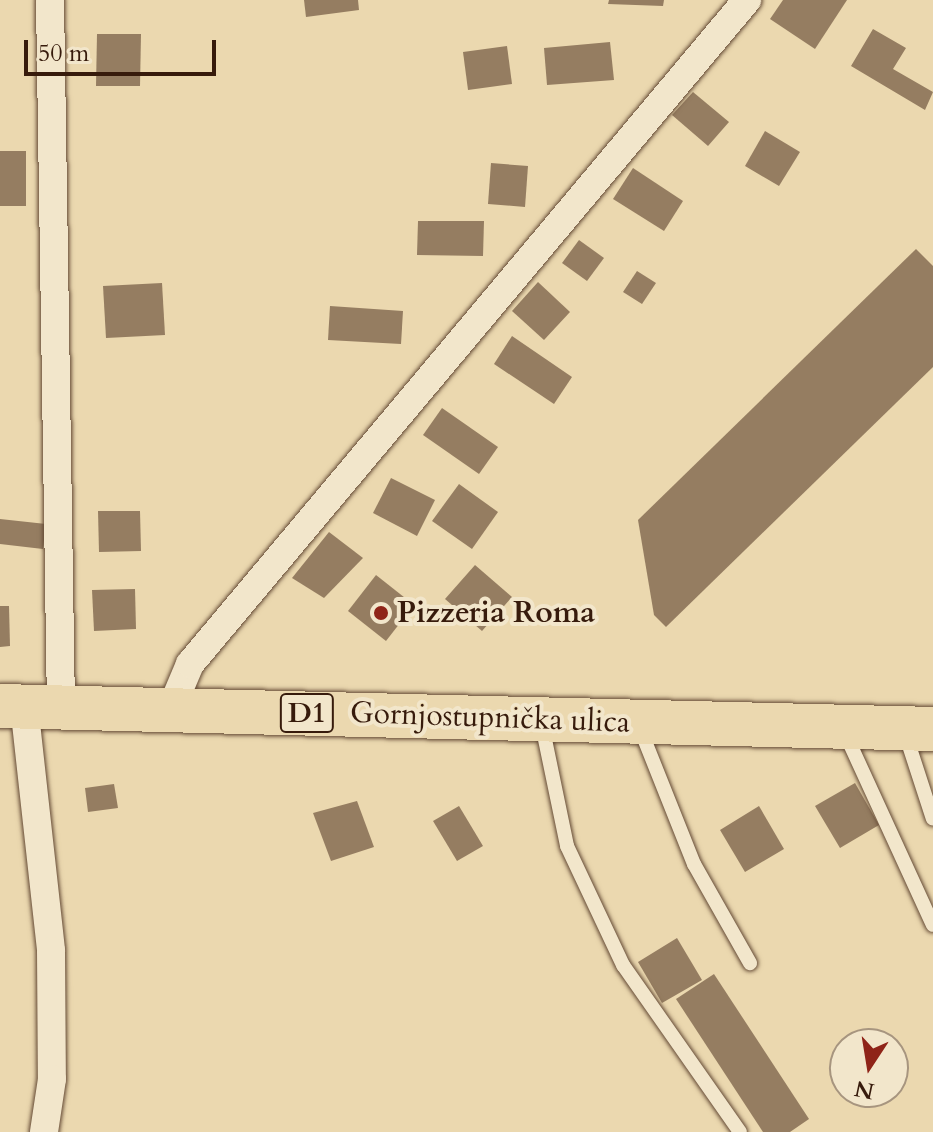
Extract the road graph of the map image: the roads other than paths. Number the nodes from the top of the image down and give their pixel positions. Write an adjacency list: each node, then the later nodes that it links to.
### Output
1 (50, 0): 3 (street)
2 (747, 0): 4 (street)
3 (28, 706): 4 (main road, Gornjostupnička ulica / D1); 12 (street)
4 (171, 709): 5 (main road, Gornjostupnička ulica / D1)
5 (540, 719): 6 (main road, Gornjostupnička ulica / D1); 13 (lane)
6 (637, 721): 7 (main road, Gornjostupnička ulica / D1); 11 (lane)
7 (842, 727): 8 (main road, Gornjostupnička ulica / D1); 10 (lane)
8 (918, 729): 9 (lane)
9 (933, 819)
10 (933, 925)
11 (750, 963)
12 (44, 1132)
13 (740, 1132)

